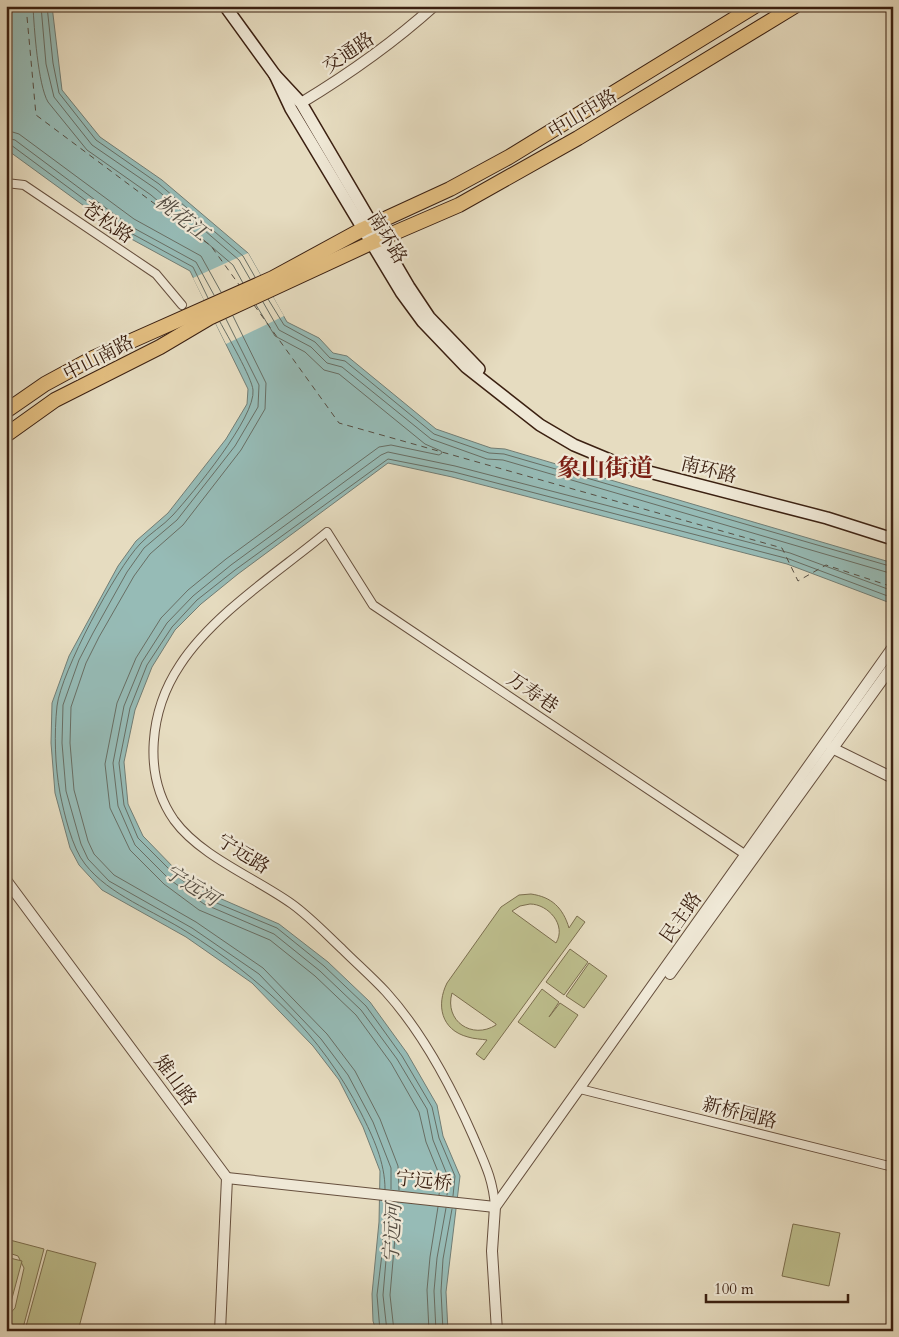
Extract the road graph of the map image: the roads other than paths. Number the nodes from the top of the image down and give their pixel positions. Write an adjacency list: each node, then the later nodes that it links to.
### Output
1 (225, 6): 5 (main road, 南环路)
2 (434, 6): 6 (street, 交通路)
3 (755, 6): 8 (highway, 中山中路)
4 (795, 6): 9 (highway, 中山中路)
5 (275, 75): 6 (main road, 南环路); 8 (main road, 南环路)
6 (301, 103): 8 (main road, 南环路)
7 (6, 183): 11 (street, 苍松路)
8 (369, 227): 9 (main road, 南环路); 10 (highway)
9 (377, 241): 10 (highway); 16 (main road, 南环路)
10 (275, 282): 12 (highway)
11 (182, 305)
12 (207, 314): 13 (highway, 中山南路); 14 (highway, 中山南路)
13 (6, 411)
14 (6, 435)
15 (328, 532): 21 (street, 万寿巷); 26 (street, 宁远路)
16 (893, 539)
17 (893, 647): 21 (street, 民主路)
18 (893, 665): 19 (street, 民主路)
19 (832, 748): 20 (street); 23 (street, 民主路)
20 (893, 778)
21 (746, 855): 23 (street, 民主路)
22 (6, 880): 25 (street, 雉山路)
23 (583, 1090): 24 (street, 新桥园路); 26 (street, 民主路)
24 (893, 1167)
25 (226, 1178): 26 (street, 宁远桥); 27 (street)
26 (496, 1207): 28 (street)
27 (220, 1331)
28 (497, 1331)

